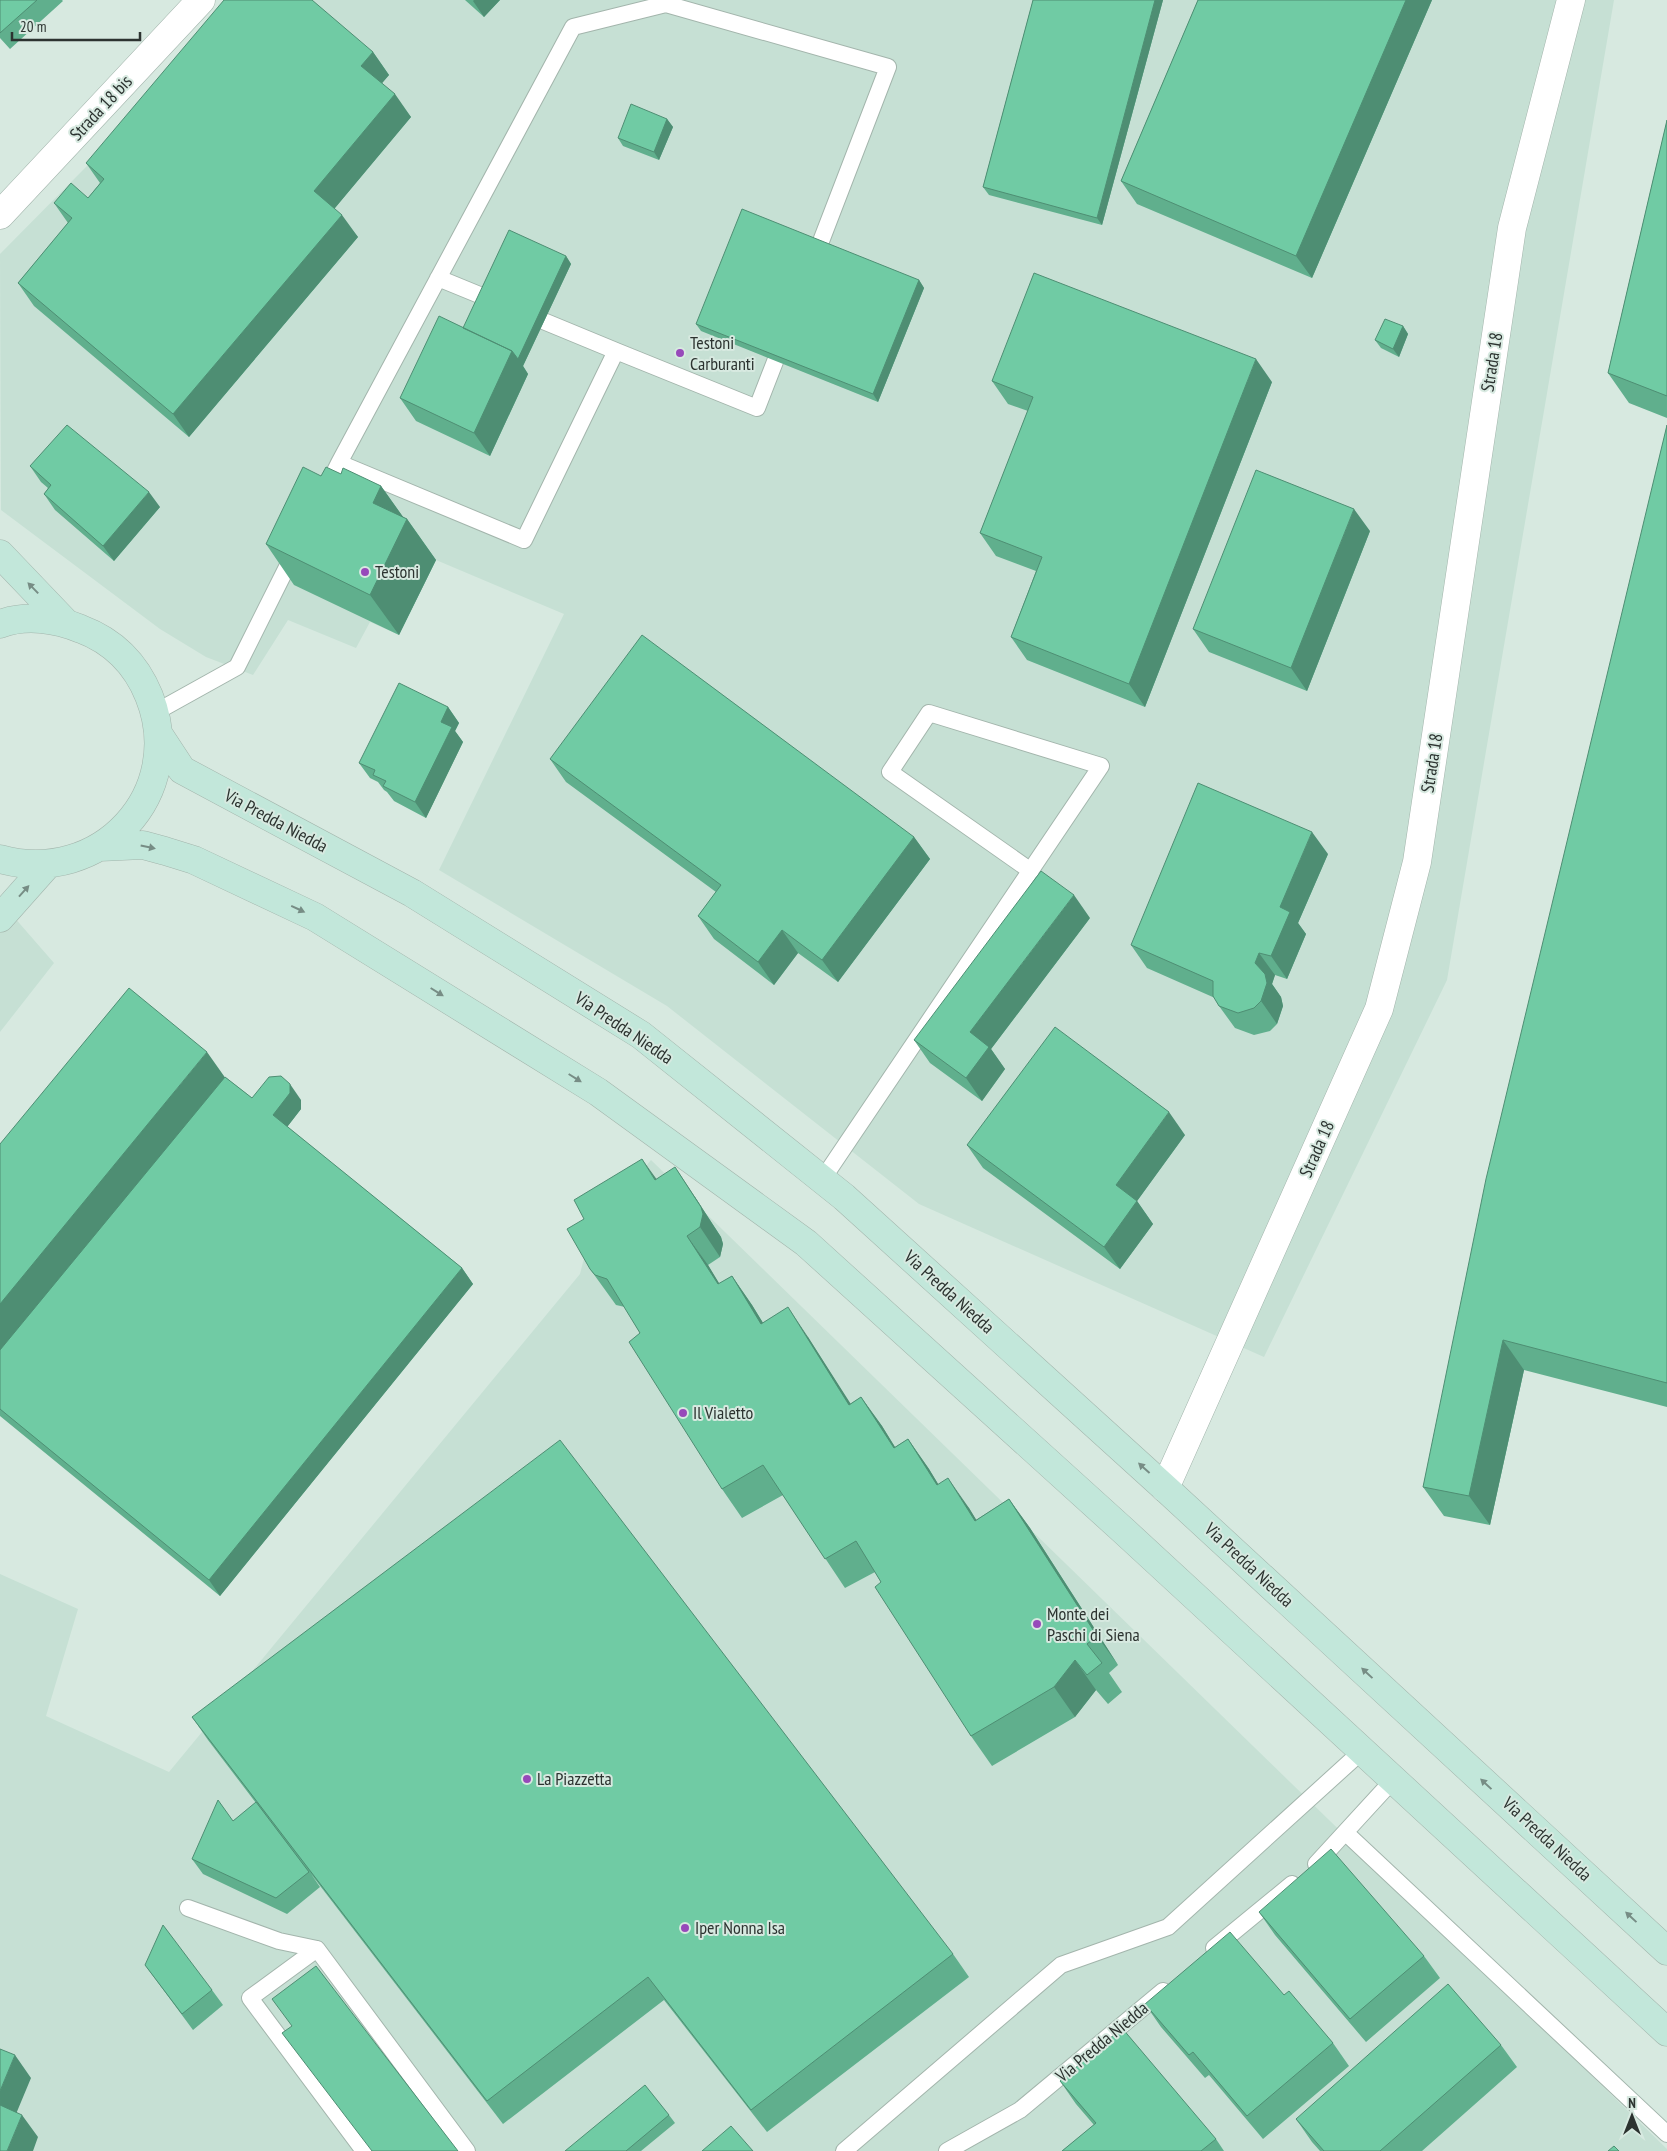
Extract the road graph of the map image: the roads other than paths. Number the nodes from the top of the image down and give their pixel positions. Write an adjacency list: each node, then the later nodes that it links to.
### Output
1 (202, 0): 3 (street, Strada 18 bis)
2 (1571, 0): 21 (street, Strada 18)
3 (0, 216)
4 (438, 278): 5 (lane); 7 (lane); 8 (lane)
5 (806, 279)
6 (789, 325): 7 (lane)
7 (616, 351): 8 (lane)
8 (340, 463): 9 (lane)
9 (317, 507)
10 (299, 543): 14 (lane)
11 (0, 554): 12 (main road, one-way to 11)
12 (65, 622): 13 (main road); 14 (main road)
13 (0, 624)
14 (158, 724): 15 (main road); 20 (main road, Via Predda Niedda)
15 (100, 847): 17 (main road); 22 (main road, one-way to 22)
16 (0, 859): 17 (main road)
17 (48, 864): 19 (main road, one-way to 17)
18 (1031, 871): 18 (lane); 20 (lane)
19 (0, 918)
20 (822, 1180): 21 (main road, Via Predda Niedda, one-way to 20)
21 (1165, 1488): 27 (main road, Via Predda Niedda, one-way to 21)
22 (1362, 1752): 23 (main road); 35 (lane)
23 (1394, 1779): 24 (lane); 30 (main road)
24 (1346, 1834): 28 (lane); 31 (lane)
25 (188, 1908): 26 (lane)
26 (317, 1949): 33 (lane); 34 (lane)
27 (1667, 1950)
28 (1203, 1958)
29 (1173, 1983): 32 (lane, Via Predda Niedda)
30 (1667, 2032)
31 (1666, 2133)
32 (949, 2149)
33 (364, 2151)
34 (467, 2151)
35 (844, 2151)

